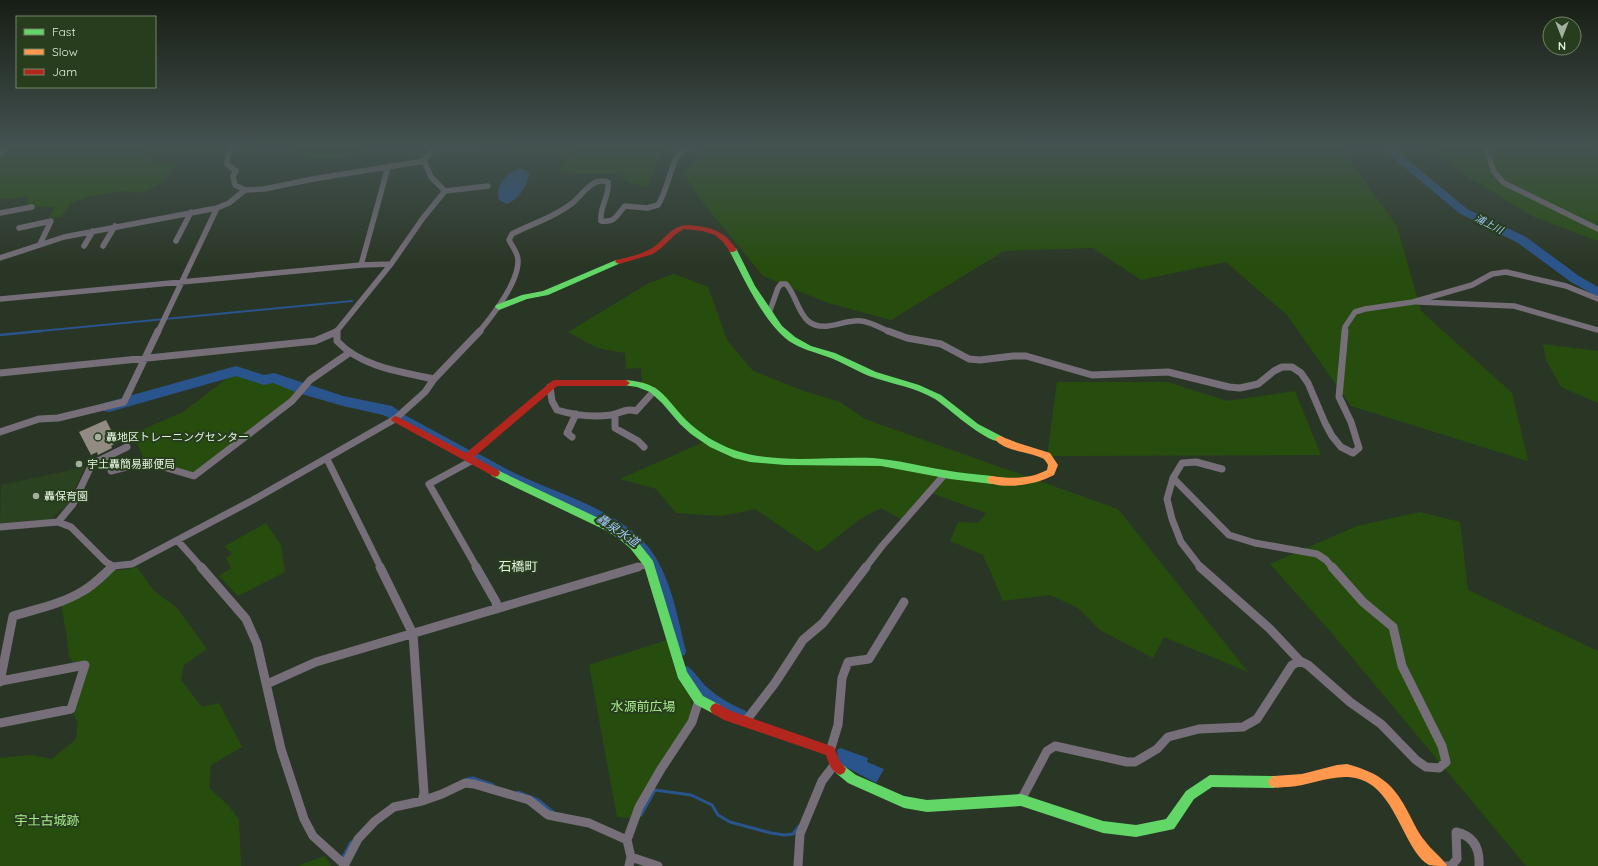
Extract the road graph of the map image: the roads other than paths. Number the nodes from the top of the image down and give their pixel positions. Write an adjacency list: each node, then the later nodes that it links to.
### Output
1 (235, 185): 10 (street)
2 (282, 185): 10 (street)
3 (383, 185): 26 (street)
4 (439, 185): 11 (street)
5 (590, 185): 31 (street)
6 (610, 185): 7 (street)
7 (667, 185)
8 (1509, 185): 18 (street)
9 (488, 186): 11 (street)
10 (245, 190): 13 (street)
11 (445, 191): 25 (street)
12 (32, 207): 15 (street)
13 (217, 208): 14 (street); 27 (street)
14 (191, 212): 16 (street); 20 (street)
15 (0, 213)
16 (115, 226): 19 (street); 23 (street)
17 (19, 228): 21 (street)
18 (1598, 229)
19 (93, 231): 21 (street); 22 (street)
20 (176, 241)
21 (40, 244): 24 (street)
22 (84, 246)
23 (103, 246)
24 (0, 258)
25 (391, 264): 26 (street); 34 (street)
26 (361, 265): 27 (street)
27 (181, 282): 28 (street); 36 (street)
28 (0, 299)
29 (1598, 299): 30 (street)
30 (1413, 302): 32 (street); 33 (street)
31 (499, 307): 32 (street); 38 (street)
32 (768, 313): 52 (street)
33 (1598, 330)
34 (336, 332): 35 (street); 36 (street)
35 (348, 353): 38 (street); 51 (street)
36 (146, 358): 37 (street); 44 (street)
37 (0, 373)
38 (434, 379): 43 (street)
39 (550, 388): 40 (street); 41 (street); 49 (street)
40 (654, 391): 42 (street); 52 (street)
41 (576, 414): 42 (street); 45 (street)
42 (615, 414): 47 (street)
43 (395, 419): 48 (street); 49 (street)
44 (0, 432)
45 (572, 437)
46 (127, 447): 54 (street)
47 (644, 447)
48 (327, 459): 56 (street); 61 (street)
49 (471, 459): 57 (street); 60 (street)
50 (1222, 469): 53 (street)
51 (111, 471)
52 (945, 474): 66 (street)
53 (1173, 478): 62 (street); 62 (street)
54 (58, 522): 55 (street); 58 (street)
55 (0, 527)
56 (178, 541): 58 (street); 64 (street)
57 (649, 564): 60 (street); 65 (street)
58 (113, 566): 63 (street)
59 (904, 602): 68 (street)
60 (497, 609): 61 (street)
61 (413, 634): 64 (street); 71 (street)
62 (1300, 661): 70 (street)
63 (1, 682): 67 (street)
64 (267, 684): 74 (street)
65 (699, 700): 66 (street); 72 (street)
66 (745, 722): 68 (street)
67 (0, 723)
68 (830, 751): 69 (street)
69 (835, 764): 70 (street); 76 (street)
70 (1021, 800): 77 (street)
71 (422, 801): 72 (street); 74 (street)
72 (627, 840): 73 (street)
73 (630, 862): 75 (street)
74 (344, 865)
75 (658, 866)
76 (798, 866)
77 (1441, 866)
78 (1446, 866): 79 (street)
79 (1479, 866)

